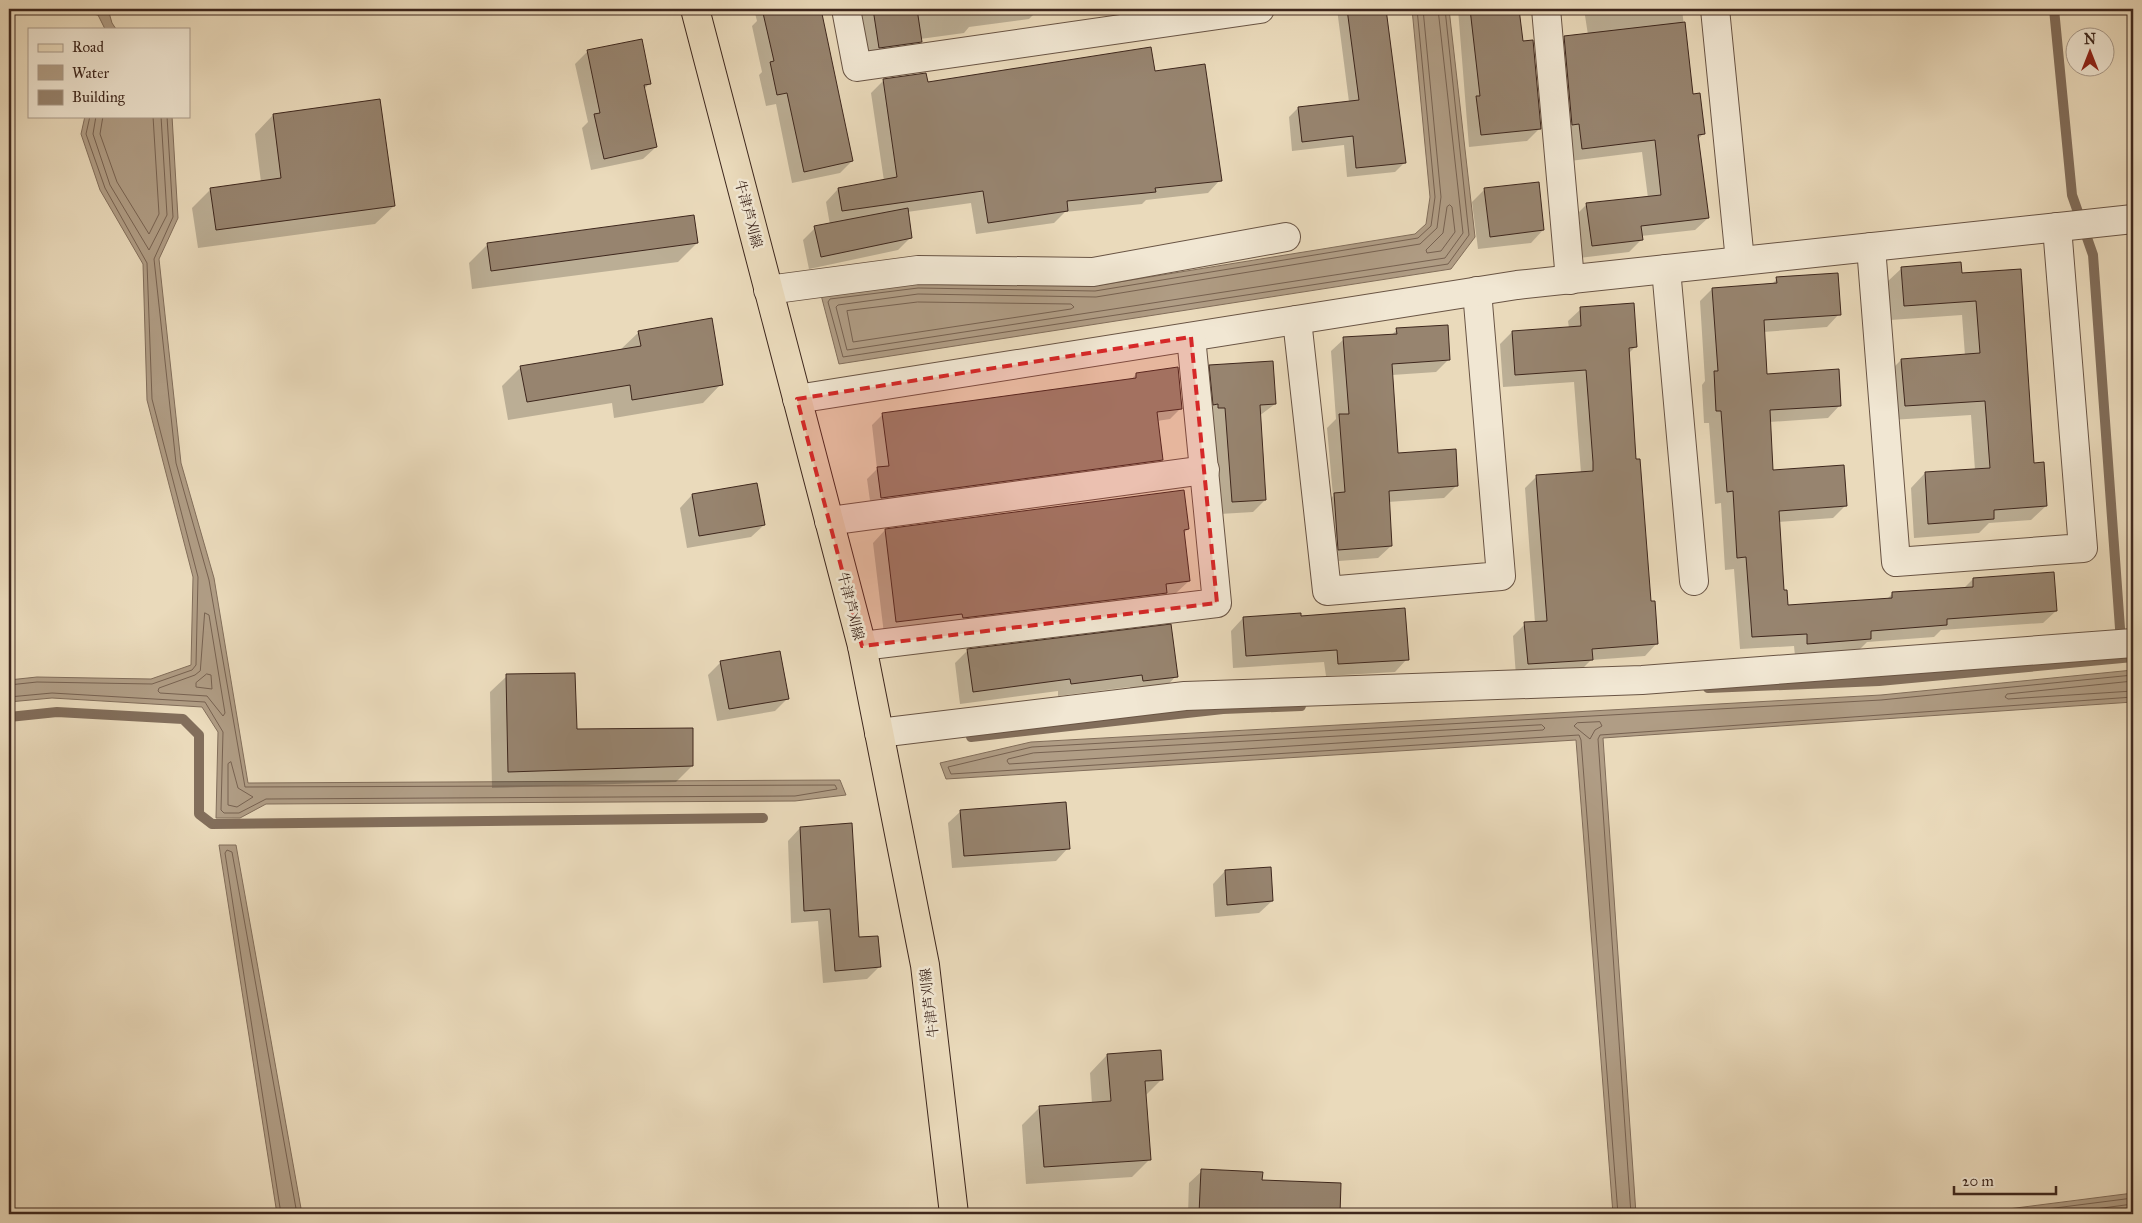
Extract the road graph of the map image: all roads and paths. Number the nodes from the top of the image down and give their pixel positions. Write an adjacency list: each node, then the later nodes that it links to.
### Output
1 (695, 9): 13 (main road, 牛津芦刈線)
2 (846, 9): 3 (street)
3 (1260, 9)
4 (1546, 9): 12 (street)
5 (1715, 9): 10 (street)
6 (2133, 219): 7 (street)
7 (2074, 225): 9 (street); 9 (street)
8 (1286, 237): 13 (street)
9 (1871, 247): 10 (street)
10 (1740, 261): 11 (street)
11 (1666, 269): 12 (street); 20 (street)
12 (1570, 280): 14 (street)
13 (768, 290): 17 (main road, 牛津芦刈線)
14 (1478, 291): 15 (street); 15 (street)
15 (1297, 320): 16 (street)
16 (1191, 337): 17 (street); 18 (street)
17 (797, 399): 19 (main road, 牛津芦刈線)
18 (1205, 470): 19 (street); 22 (street)
19 (829, 521): 22 (main road, 牛津芦刈線)
20 (1694, 581)
21 (2126, 643): 23 (street)
22 (862, 646): 23 (main road, 牛津芦刈線)
23 (879, 733): 24 (main road, 牛津芦刈線)
24 (954, 1214)

